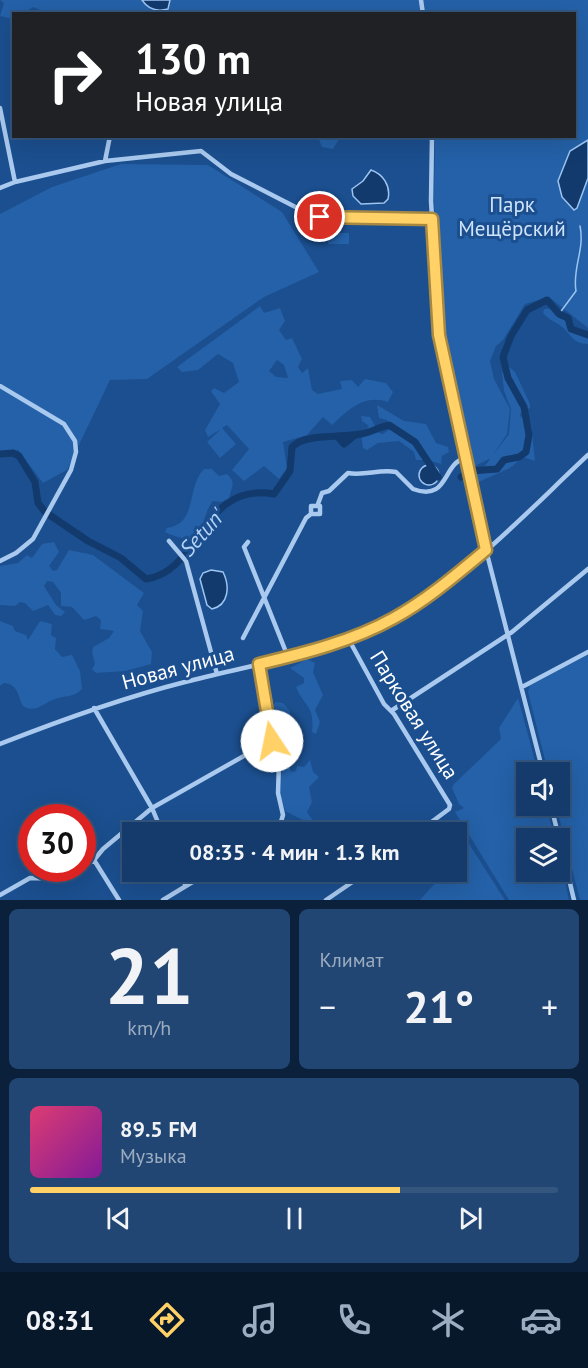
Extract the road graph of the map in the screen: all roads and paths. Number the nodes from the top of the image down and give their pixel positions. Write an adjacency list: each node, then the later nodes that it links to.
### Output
1 (0, 108): 5 (street)
2 (110, 138): 4 (street)
3 (432, 138): 7 (street)
4 (105, 161): 5 (street); 7 (street)
5 (15, 182): 6 (street)
6 (0, 188)
7 (432, 219): 10 (street)
8 (0, 386): 16 (street)
9 (588, 455): 15 (street, Новая улица)
10 (465, 458): 11 (street); 15 (street)
11 (318, 504): 12 (street); 12 (street)
12 (311, 514): 18 (street)
13 (169, 541): 25 (street)
14 (248, 542): 18 (street)
15 (486, 550): 19 (street); 21 (street, Новая улица)
16 (0, 561)
17 (588, 569): 19 (street)
18 (265, 596): 20 (street); 23 (street)
19 (508, 634): 26 (street); 28 (street)
20 (243, 638)
21 (348, 639): 23 (street, Новая улица); 28 (street, Парковая улица)
22 (588, 652): 26 (street)
23 (288, 657): 24 (street, Новая улица)
24 (259, 664): 25 (street, Новая улица); 29 (street)
25 (217, 674): 27 (street, Новая улица)
26 (522, 687): 31 (street)
27 (94, 708): 30 (street, Новая улица); 32 (street)
28 (391, 711): 35 (street, Парковая улица)
29 (272, 741): 32 (street); 34 (street)
30 (0, 744)
31 (541, 762)
32 (152, 808): 33 (street); 36 (street)
33 (158, 822)
34 (281, 822)
35 (431, 822)
36 (96, 858)
37 (96, 863): 45 (street)
38 (23, 882): 44 (street)
39 (184, 882): 43 (street)
40 (193, 882): 43 (street)
41 (353, 882): 47 (street)
42 (570, 882): 48 (street)
43 (186, 886): 46 (street)
44 (0, 895)
45 (119, 900)
46 (163, 900)
47 (326, 900)
48 (574, 900)

